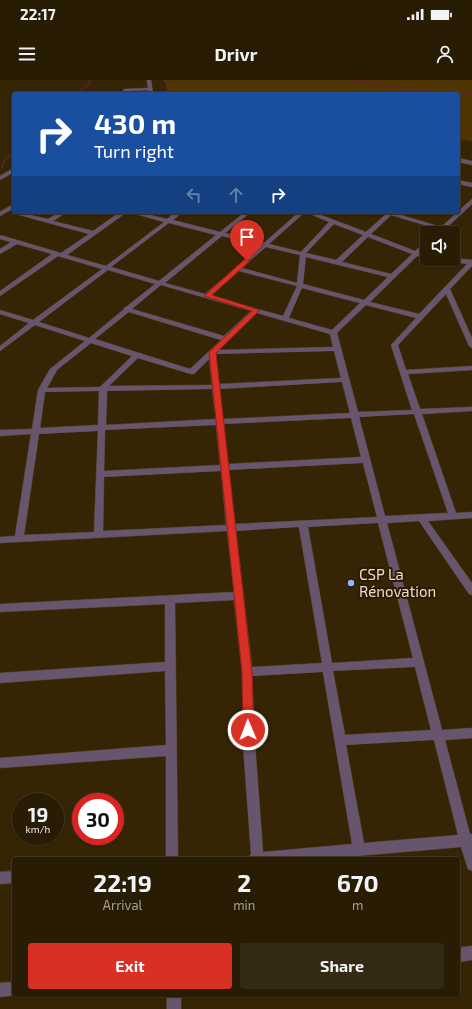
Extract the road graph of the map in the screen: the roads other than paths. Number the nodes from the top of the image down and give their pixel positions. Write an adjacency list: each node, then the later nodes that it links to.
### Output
1 (148, 80): 3 (street)
2 (124, 92): 3 (street)
3 (150, 92)
4 (460, 160): 5 (street)
5 (472, 163)
6 (12, 171): 7 (street)
7 (0, 178)
8 (460, 182): 9 (street)
9 (472, 185)
10 (472, 201): 12 (street)
11 (12, 207): 13 (street)
12 (460, 209)
13 (7, 210): 14 (street); 15 (street)
14 (12, 211)
15 (0, 214)
16 (23, 214): 27 (street)
17 (60, 214): 27 (street)
18 (121, 214): 32 (street)
19 (139, 214): 28 (street)
20 (178, 214): 28 (street)
21 (245, 214): 33 (street)
22 (300, 214): 37 (street)
23 (313, 214): 29 (street)
24 (385, 214): 34 (street)
25 (389, 214): 30 (street)
26 (455, 214): 31 (street)
27 (50, 220): 32 (street)
28 (169, 221): 33 (street); 47 (street)
29 (333, 222): 34 (street); 43 (street)
30 (425, 226)
31 (445, 226)
32 (94, 232): 41 (street)
33 (221, 233): 37 (street); 50 (street)
34 (367, 235): 40 (street); 46 (street)
35 (0, 237): 36 (street)
36 (16, 242): 39 (street); 41 (street)
37 (266, 244): 43 (street); 48 (street)
38 (420, 250): 40 (street)
39 (0, 252)
40 (416, 254): 42 (street); 49 (street)
41 (58, 255): 47 (street); 53 (street)
42 (420, 255)
43 (303, 256): 46 (street); 51 (street)
44 (460, 261): 45 (street)
45 (472, 263): 52 (street)
46 (337, 264): 49 (street)
47 (106, 268): 50 (street); 61 (street)
48 (238, 269): 51 (street); 54 (street)
49 (392, 276): 55 (street)
50 (160, 282): 54 (street); 56 (street)
51 (300, 286): 55 (street); 60 (street)
52 (447, 289): 59 (street); 65 (street)
53 (0, 294)
54 (207, 296): 57 (street)
55 (365, 301): 59 (street); 62 (street)
56 (126, 309): 63 (street); 64 (street)
57 (256, 310): 60 (street); 63 (street)
58 (0, 312): 61 (street)
59 (421, 317): 71 (street)
60 (285, 318): 62 (street)
61 (35, 322): 64 (street); 66 (street)
62 (333, 332): 67 (street)
63 (226, 339): 68 (street)
64 (90, 340): 69 (street); 75 (street)
65 (472, 346)
66 (0, 349)
67 (337, 349): 68 (street); 72 (street)
68 (212, 352): 69 (street); 73 (street)
69 (137, 355): 74 (street)
70 (472, 368): 71 (street)
71 (404, 372): 77 (street)
72 (345, 380): 73 (street); 78 (street)
73 (216, 387): 74 (street); 79 (street)
74 (103, 388): 75 (street); 80 (street)
75 (42, 390): 81 (street)
76 (472, 409): 77 (street)
77 (417, 412): 78 (street); 87 (street)
78 (354, 415): 79 (street); 83 (street)
79 (220, 422): 80 (street); 84 (street)
80 (103, 428): 81 (street); 85 (street)
81 (36, 431): 82 (street); 93 (street)
82 (0, 433)
83 (366, 460): 84 (street); 89 (street)
84 (225, 467): 85 (street); 91 (street)
85 (101, 474): 92 (street)
86 (472, 515): 87 (street)
87 (453, 516): 88 (street)
88 (422, 518): 89 (street); 95 (street)
89 (382, 520): 90 (street); 99 (street)
90 (303, 524): 91 (street); 101 (street)
91 (231, 528): 92 (street); 96 (street)
92 (98, 535): 93 (street)
93 (19, 539): 94 (street)
94 (0, 540)
95 (472, 589)
96 (239, 596): 97 (street); 102 (street)
97 (170, 601): 98 (street); 100 (street)
98 (0, 608)
99 (419, 662): 101 (street); 105 (street)
100 (170, 666): 103 (street); 107 (street)
101 (327, 668): 102 (street); 106 (street)
102 (247, 672): 112 (street)
103 (0, 678)
104 (472, 733): 105 (street)
105 (438, 734): 106 (street); 109 (street)
106 (339, 740): 110 (street)
107 (171, 750): 108 (street); 111 (street)
108 (0, 763)
109 (469, 840): 110 (street); 114 (street)
110 (360, 850): 113 (street)
111 (172, 857)
112 (257, 857)
113 (304, 857)
114 (472, 865)
115 (12, 877): 116 (street)
116 (0, 878)
117 (472, 953): 118 (street)
118 (460, 955)
119 (12, 989): 120 (street)
120 (0, 990)
121 (174, 997): 122 (street)
122 (174, 1009)

